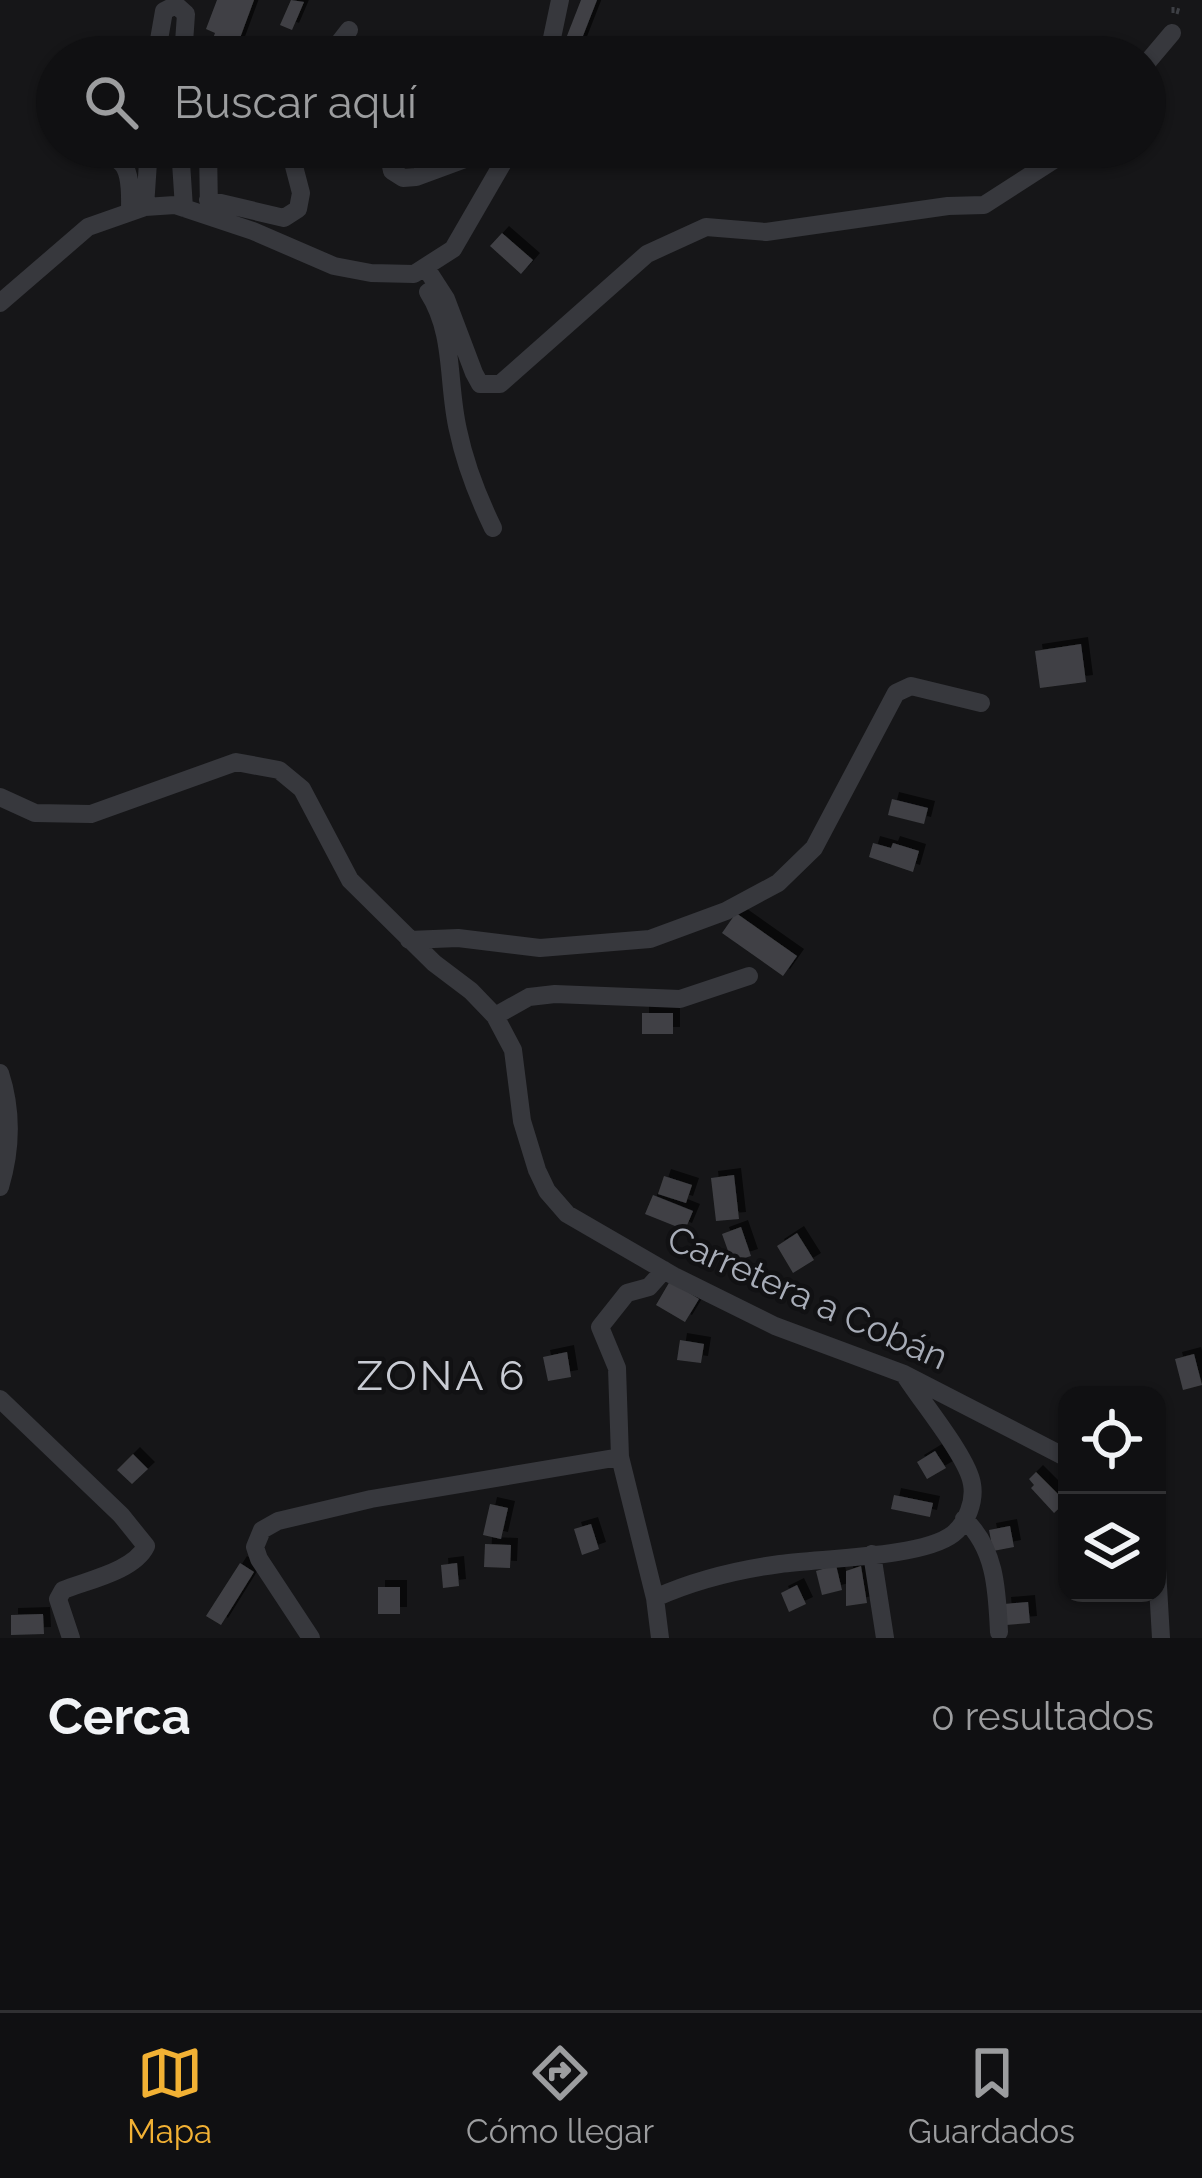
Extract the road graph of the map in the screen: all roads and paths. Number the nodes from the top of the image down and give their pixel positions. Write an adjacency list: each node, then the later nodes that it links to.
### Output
1 (560, 0): 7 (street)
2 (349, 30): 6 (street)
3 (1172, 33): 8 (street)
4 (157, 36): 5 (street)
5 (184, 36)
6 (344, 36)
7 (552, 36)
8 (1166, 40)
9 (125, 168): 18 (street)
10 (145, 168): 18 (street)
11 (181, 168): 19 (street)
12 (208, 168): 20 (street)
13 (295, 168): 20 (street)
14 (391, 168): 15 (street)
15 (432, 168)
16 (503, 168): 21 (street)
17 (1041, 168): 21 (street)
18 (138, 208): 19 (street); 22 (street)
19 (184, 208): 20 (street)
20 (208, 208): 21 (street)
21 (420, 271): 23 (street)
22 (0, 303)
23 (493, 528)
24 (981, 703): 26 (street)
25 (0, 797): 26 (street, Carretera a Cobán)
26 (410, 940): 28 (street, Carretera a Cobán)
27 (748, 976): 28 (street)
28 (495, 1016): 31 (street, Carretera a Cobán)
29 (0, 1073): 30 (street)
30 (0, 1187)
31 (664, 1270): 32 (street, Carretera a Cobán); 35 (street)
32 (904, 1373): 34 (street, Carretera a Cobán); 36 (street)
33 (0, 1399): 42 (street)
34 (1058, 1453)
35 (620, 1456): 38 (street); 41 (street)
36 (964, 1520): 37 (street); 40 (street)
37 (872, 1554): 38 (street); 44 (street)
38 (655, 1598): 43 (street)
39 (1159, 1602): 45 (street)
40 (999, 1632)
41 (306, 1636)
42 (71, 1638)
43 (660, 1638)
44 (885, 1638)
45 (1161, 1638)

